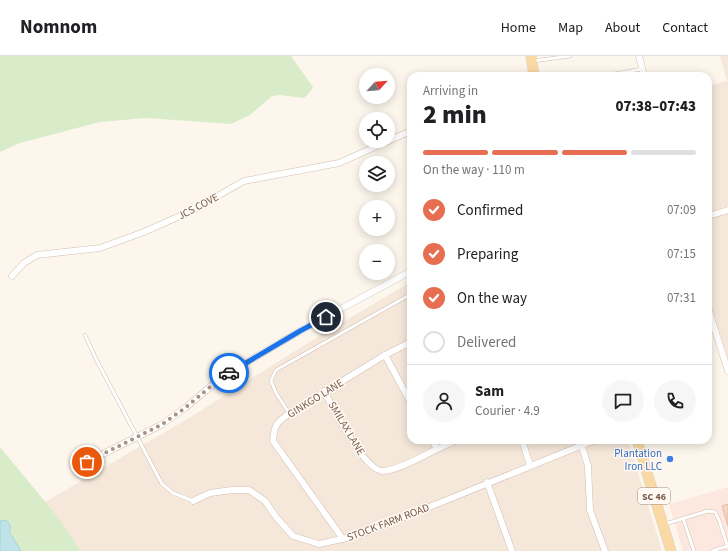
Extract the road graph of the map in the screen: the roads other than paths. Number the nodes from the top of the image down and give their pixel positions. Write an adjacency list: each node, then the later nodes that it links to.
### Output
1 (570, 56): 3 (lane)
2 (639, 56): 4 (street)
3 (531, 59): 5 (main road)
4 (642, 69): 6 (lane); 7 (street)
5 (533, 72)
6 (625, 72)
7 (643, 72)
8 (407, 133): 9 (street, JCS COVE)
9 (395, 138)
10 (372, 148): 14 (street, JCS COVE)
11 (728, 210): 12 (street)
12 (712, 215)
13 (407, 273): 24 (street)
14 (12, 276)
15 (407, 296): 23 (lane)
16 (712, 321): 20 (street)
17 (85, 335): 24 (lane)
18 (407, 344): 19 (street, GINKGO LANE)
19 (385, 355): 21 (street, GINKGO LANE); 22 (street)
20 (728, 371)
21 (324, 391): 23 (street, GINKGO LANE); 31 (street, SMILAX LANE)
22 (407, 396)
23 (290, 413): 38 (street, GINKGO LANE)
24 (137, 436): 32 (street); 35 (lane)
25 (434, 444): 31 (street)
26 (448, 444): 31 (street)
27 (523, 444): 33 (street)
28 (578, 444): 33 (street, STOCK FARM ROAD)
29 (580, 444): 41 (street)
30 (638, 444): 37 (main road, SC 46)
31 (437, 449)
32 (87, 462)
33 (530, 465): 34 (street, STOCK FARM ROAD)
34 (488, 482): 38 (street, STOCK FARM ROAD); 40 (street)
35 (193, 501): 38 (street, STOCK FARM ROAD)
36 (683, 518): 37 (lane); 39 (lane); 43 (lane)
37 (663, 525): 42 (main road, SC 46)
38 (342, 539)
39 (728, 547): 44 (lane)
40 (512, 551)
41 (604, 551)
42 (672, 551)
43 (694, 551)
44 (712, 551)

